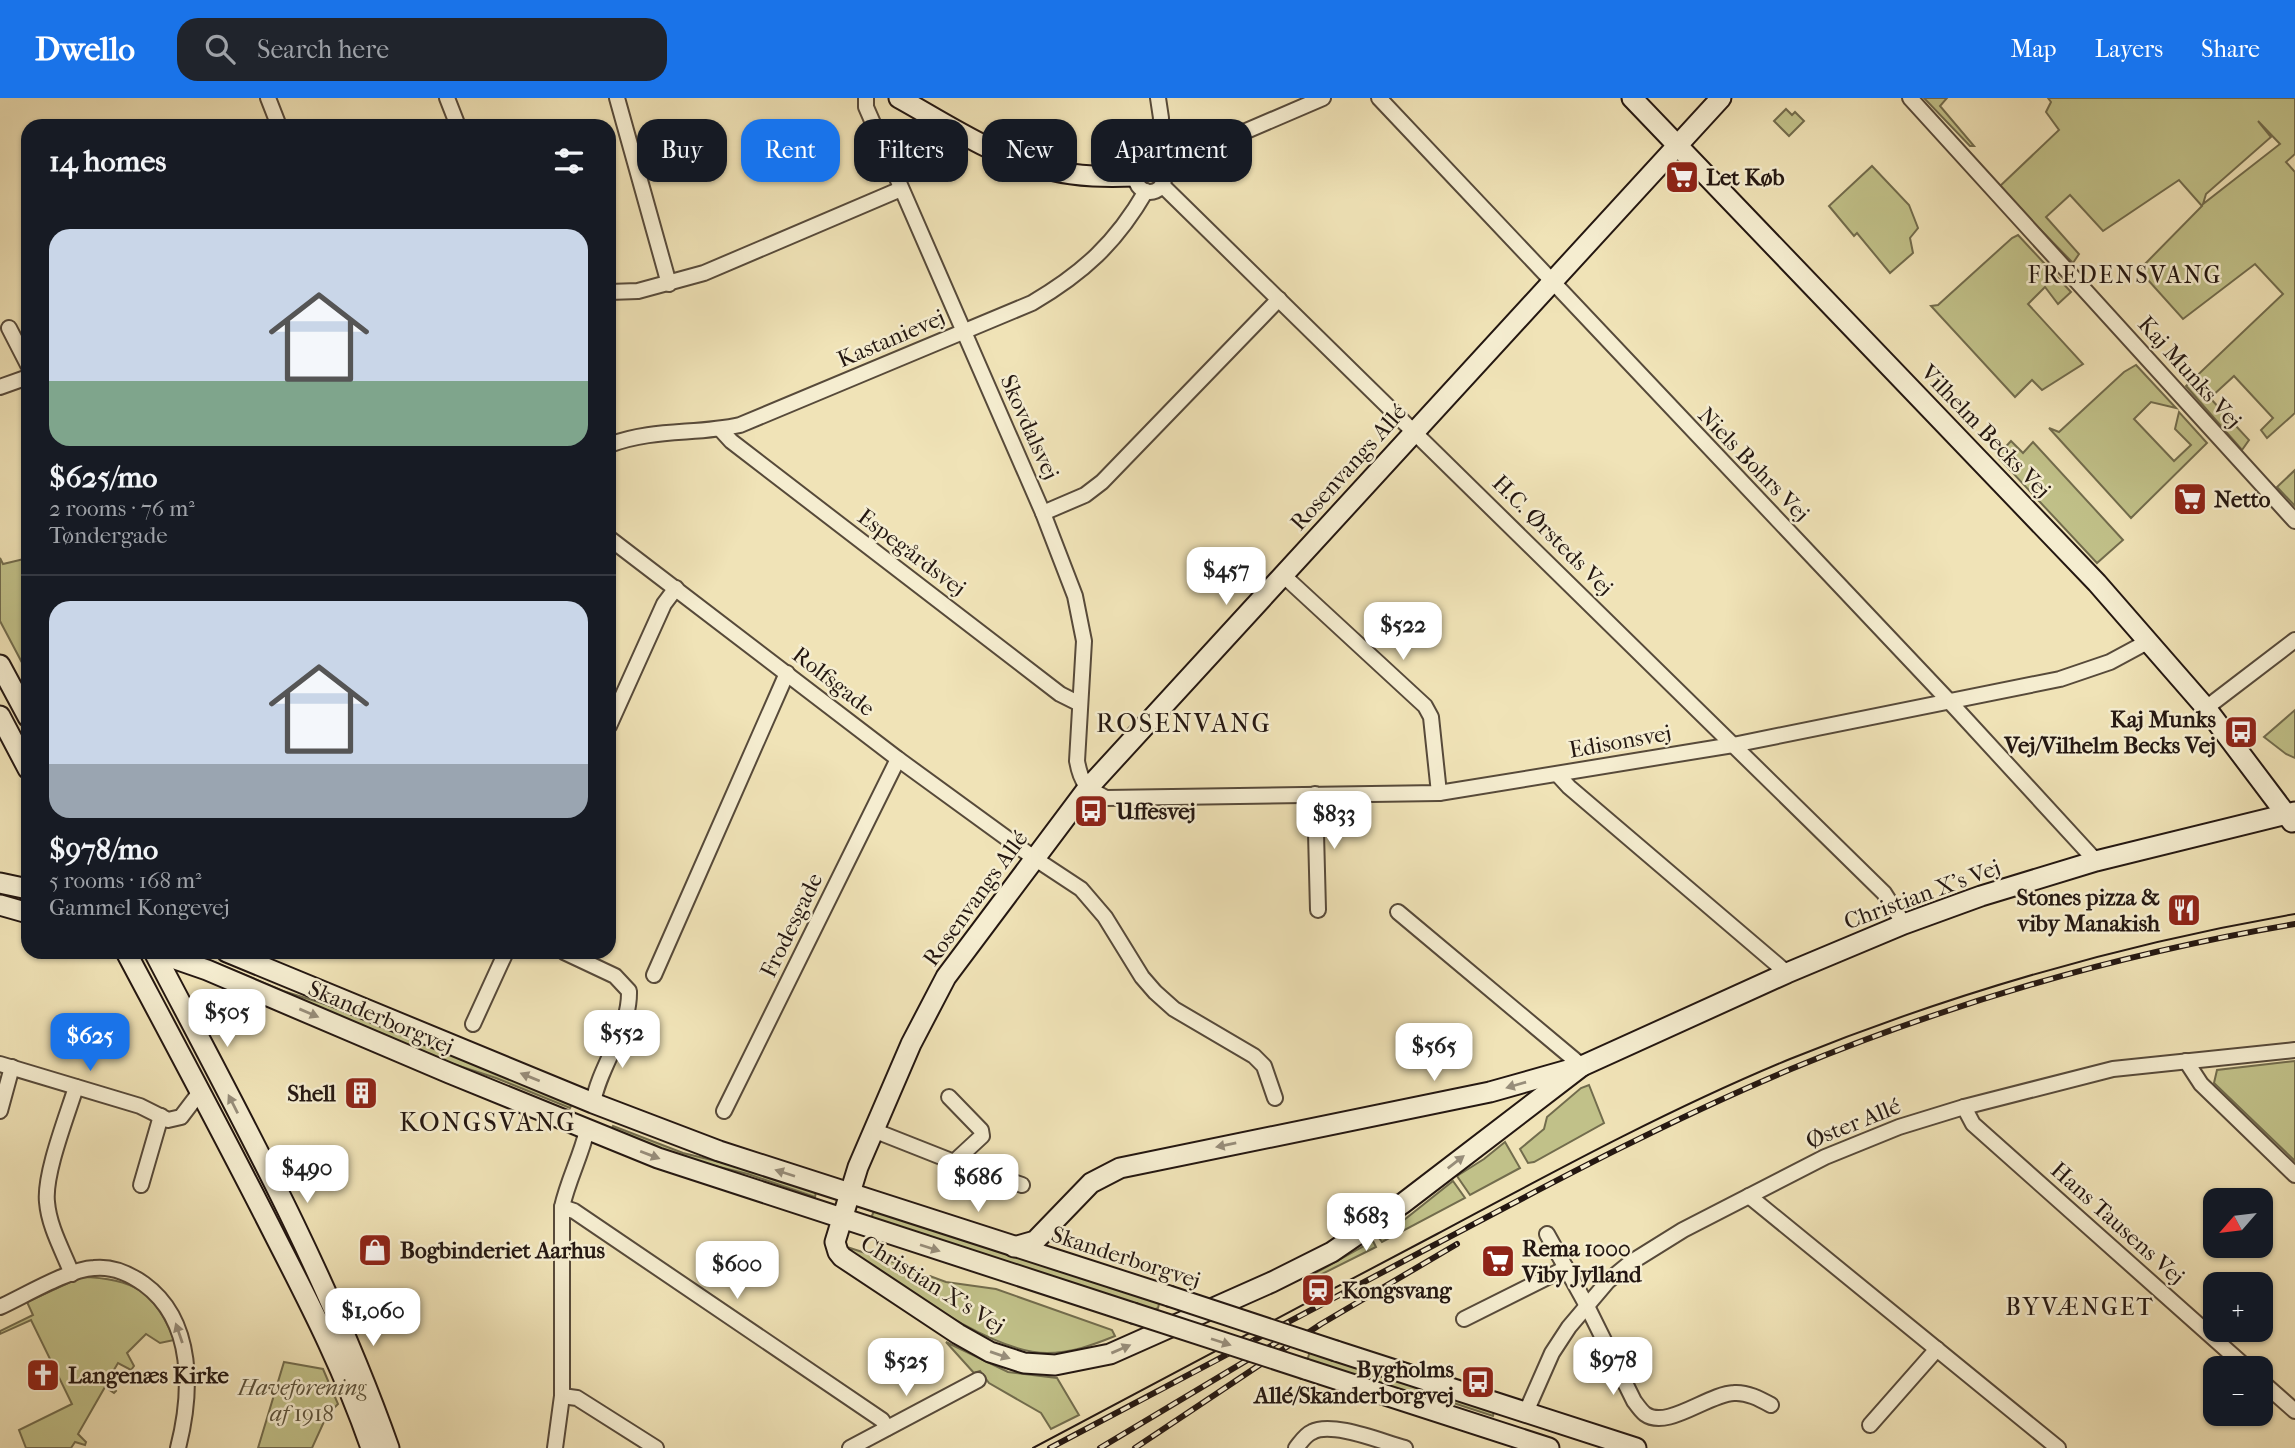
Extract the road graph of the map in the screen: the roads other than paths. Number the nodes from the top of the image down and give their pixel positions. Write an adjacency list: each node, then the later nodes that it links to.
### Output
1 (268, 98): 13 (street)
2 (447, 98): 14 (street)
3 (617, 98): 23 (street)
4 (866, 98): 21 (street, Skovdalsvej)
5 (899, 98): 20 (street)
6 (1158, 98): 15 (street)
7 (1323, 98): 12 (street)
8 (1379, 98): 22 (street, Niels Bohrs Vej)
9 (1632, 98): 17 (street, Vilhelm Becks Vej)
10 (1721, 98): 17 (street, Rosenvangs Allé)
11 (1910, 98): 35 (street, Kaj Munks Vej)
12 (1306, 102): 16 (street)
13 (276, 119)
14 (455, 119)
15 (1161, 119)
16 (1252, 127)
17 (1677, 145): 22 (street, Rosenvangs Allé); 39 (street, Vilhelm Becks Vej)
18 (1158, 182): 20 (street)
19 (1168, 182): 25 (street, H.C. Ørsteds Vej)
20 (1141, 184): 27 (street, Kastanievej)
21 (901, 189): 23 (street); 27 (street, Skovdalsvej)
22 (1552, 283): 32 (street, Rosenvangs Allé); 43 (street, Niels Bohrs Vej)
23 (668, 284): 24 (street)
24 (616, 292)
25 (1279, 299): 32 (street, H.C. Ørsteds Vej); 34 (street)
26 (9, 328): 28 (street)
27 (964, 332): 31 (street, Kastanievej); 34 (street, Skovdalsvej)
28 (21, 351)
29 (21, 380): 30 (street)
30 (0, 387)
31 (721, 430): 33 (street, Kastanievej); 45 (street, Espegårdsvej)
32 (1414, 430): 37 (street, Rosenvangs Allé); 49 (street, H.C. Ørsteds Vej)
33 (616, 442)
34 (1043, 513): 45 (street, Skovdalsvej)
35 (2295, 521)
36 (616, 543): 38 (street, Rolfsgade)
37 (1283, 575): 53 (street, Rosenvangs Allé); 54 (street)
38 (676, 588): 42 (street, Rolfsgade); 47 (street)
39 (2149, 641): 43 (street, Edisonsvej); 46 (street, Vilhelm Becks Vej)
40 (2294, 644): 46 (street)
41 (0, 665): 44 (street)
42 (787, 673): 51 (street, Rolfsgade); 73 (street)
43 (1949, 701): 49 (street, Edisonsvej); 58 (street, Niels Bohrs Vej)
44 (21, 704)
45 (1080, 704): 53 (street, Skovdalsvej)
46 (2206, 708): 56 (street, Vilhelm Becks Vej)
47 (616, 710)
48 (0, 716): 50 (street)
49 (1733, 745): 52 (street, Edisonsvej); 65 (street, H.C. Ørsteds Vej)
50 (21, 756)
51 (898, 759): 57 (street, Rolfsgade); 86 (street, Frodesgade)
52 (1558, 775): 54 (street, Edisonsvej); 72 (street)
53 (1087, 789): 55 (street, Edisonsvej); 57 (street, Rosenvangs Allé)
54 (1440, 793): 55 (street, Edisonsvej)
55 (1315, 794): 62 (street)
56 (2292, 818): 58 (street, Christian X's Vej)
57 (1034, 858): 82 (street); 89 (street, Rosenvangs Allé)
58 (2096, 861): 65 (street, Christian X's Vej)
59 (0, 883): 60 (street)
60 (21, 888)
61 (0, 905): 63 (street)
62 (1318, 910)
63 (21, 911)
64 (1398, 912): 78 (street)
65 (1904, 924): 72 (street, Christian X's Vej)
66 (130, 959): 80 (street)
67 (158, 959): 118 (street, one-way to 67)
68 (175, 959): 88 (street, Skanderborgvej, one-way to 88)
69 (244, 959): 83 (street, Skanderborgvej, one-way to 69)
70 (503, 959): 74 (street)
71 (579, 959): 83 (street)
72 (1787, 973): 78 (street, Christian X's Vej)
73 (654, 975)
74 (472, 1024)
75 (2295, 1050): 76 (street, Øster Allé)
76 (2186, 1062): 84 (street, Øster Allé); 91 (street)
77 (6, 1066): 79 (street); 85 (street)
78 (1581, 1066): 97 (street, Christian X's Vej, one-way to 78); 99 (street, Christian X's Vej, one-way to 99)
79 (76, 1087): 87 (street); 101 (street)
80 (200, 1092): 87 (street); 117 (street)
81 (949, 1097): 90 (street)
82 (1275, 1098)
83 (593, 1103): 88 (street); 94 (street, Skanderborgvej, one-way to 83)
84 (1964, 1107): 95 (street, Øster Allé); 106 (street, Hans Tausens Vej)
85 (0, 1111)
86 (724, 1111)
87 (161, 1116): 92 (street)
88 (587, 1130): 96 (street); 97 (street, Skanderborgvej, one-way to 97)
89 (873, 1130): 90 (street); 94 (street, Rosenvangs Allé)
90 (954, 1162): 93 (street)
91 (2295, 1175)
92 (141, 1185)
93 (1022, 1185)
94 (849, 1194): 97 (street, Christian X's Vej); 99 (street, Skanderborgvej)
95 (1749, 1196): 102 (street, Øster Allé); 105 (street)
96 (562, 1207): 109 (street); 114 (street)
97 (842, 1219): 115 (street, Skanderborgvej, one-way to 115, bridge)
98 (1547, 1234): 100 (street)
99 (1014, 1247): 112 (street, Skanderborgvej, bridge)
100 (1566, 1268): 102 (street); 104 (street)
101 (72, 1274): 103 (street); 116 (street, one-way to 101)
102 (1586, 1304): 110 (street); 112 (street, Øster Allé)
103 (0, 1307)
104 (1464, 1319)
105 (1937, 1349): 113 (street); 126 (street)
106 (2234, 1356)
107 (978, 1380): 114 (street)
108 (2273, 1392): 111 (street)
109 (562, 1395): 119 (street); 120 (street)
110 (1771, 1405)
111 (2295, 1411)
112 (1526, 1412): 115 (street); 125 (street, Skanderborgvej)
113 (1870, 1425)
114 (887, 1428): 121 (street)
115 (1514, 1443): 124 (street, Skanderborgvej)
116 (178, 1448)
117 (371, 1448)
118 (389, 1448)
119 (555, 1448)
120 (656, 1448)
121 (850, 1448)
122 (1296, 1448): 123 (street)
123 (1405, 1448)
124 (1549, 1448)
125 (1636, 1448)
126 (2058, 1448)

